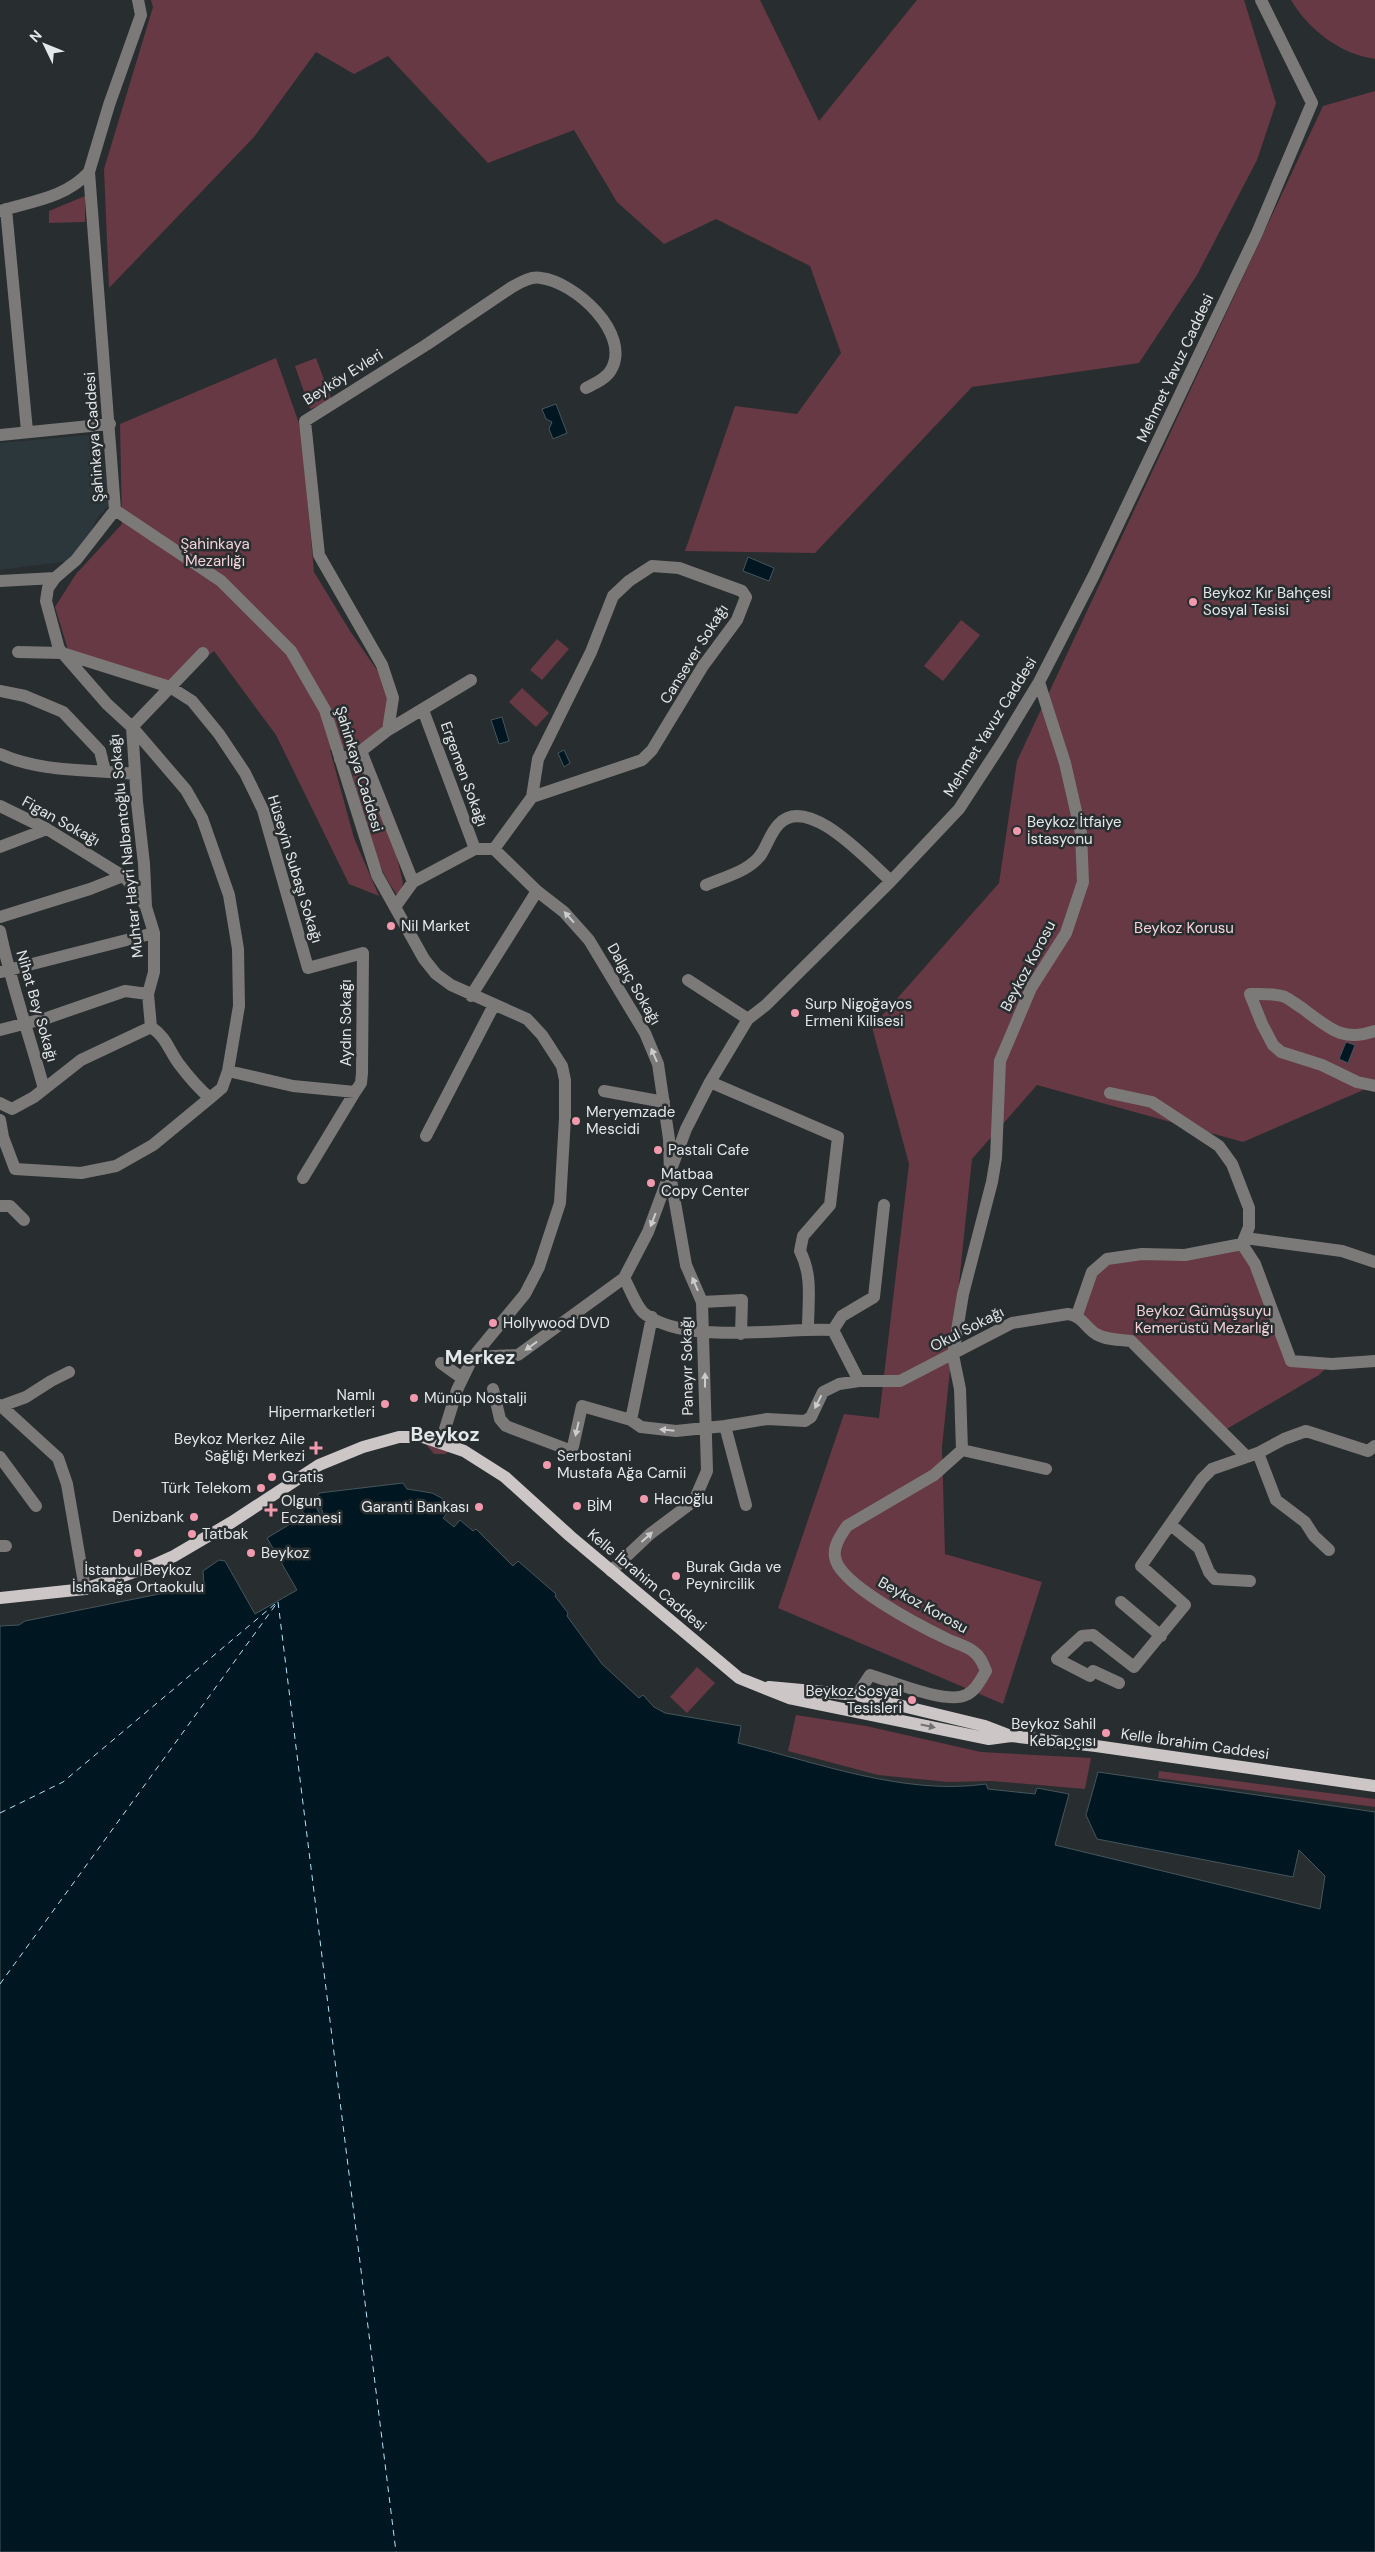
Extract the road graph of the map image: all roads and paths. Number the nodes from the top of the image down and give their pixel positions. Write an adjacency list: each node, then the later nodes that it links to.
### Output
1 (138, 0): 3 (street, Şahinkaya Caddesi)
2 (1261, 0): 16 (street, Mehmet Yavuz Caddesi)
3 (89, 172): 4 (street); 6 (street, Şahinkaya Caddesi)
4 (3, 210): 7 (street)
5 (586, 388): 21 (street, Beyköy Evleri)
6 (110, 424): 7 (street); 9 (street, Şahinkaya Caddesi)
7 (27, 431): 8 (street)
8 (0, 435)
9 (115, 510): 10 (street); 24 (street, Şahinkaya Caddesi)
10 (55, 578): 11 (street); 13 (street, Muhtar Hayri Nalbantoğlu Sokağı)
11 (0, 581)
12 (18, 652): 13 (street, Hüseyin Subaşı Sokağı)
13 (62, 653): 17 (street, Hüseyin Subaşı Sokağı); 20 (street, Muhtar Hayri Nalbantoğlu Sokağı)
14 (203, 653): 17 (street)
15 (471, 680): 19 (street)
16 (1039, 682): 34 (street, Mehmet Yavuz Caddesi); 81 (street, Beykoz Korosu)
17 (170, 687): 20 (street); 43 (street, Hüseyin Subaşı Sokağı)
18 (0, 691): 25 (street)
19 (423, 710): 21 (street); 31 (street, Ergemen Sokağı)
20 (132, 727): 26 (street, Muhtar Hayri Nalbantoğlu Sokağı); 54 (street)
21 (388, 730): 22 (street)
22 (362, 751): 24 (street); 35 (street)
23 (0, 754): 25 (street)
24 (340, 759): 39 (street, Şahinkaya Caddesi)
25 (104, 771): 26 (street)
26 (135, 774): 38 (street, Muhtar Hayri Nalbantoğlu Sokağı)
27 (532, 797): 27 (street, Cansever Sokağı); 32 (street, Cansever Sokağı)
28 (0, 806): 29 (street, Figan Sokağı)
29 (47, 829): 30 (street); 33 (street, Figan Sokağı)
30 (0, 847)
31 (474, 849): 32 (street); 35 (street)
32 (494, 849): 37 (street, Dalgıç Sokağı)
33 (123, 876): 38 (street, Figan Sokağı); 40 (street)
34 (891, 881): 36 (street); 49 (street, Mehmet Yavuz Caddesi)
35 (413, 882): 39 (street)
36 (706, 885)
37 (537, 891): 47 (street); 62 (street, Dalgıç Sokağı, one-way to 37)
38 (146, 907): 42 (street, Muhtar Hayri Nalbantoğlu Sokağı)
39 (395, 907): 47 (street, Şahinkaya Caddesi)
40 (0, 917)
41 (0, 932): 44 (street, Nihat Bey Sokağı)
42 (154, 933): 44 (street); 46 (street, Muhtar Hayri Nalbantoğlu Sokağı)
43 (363, 953): 59 (street, Aydın Sokağı)
44 (4, 971): 50 (street, Nihat Bey Sokağı)
45 (688, 980): 49 (street)
46 (148, 994): 50 (street); 51 (street, Muhtar Hayri Nalbantoğlu Sokağı)
47 (471, 996): 48 (street, Şahinkaya Caddesi)
48 (494, 1005): 65 (street); 82 (street, Şahinkaya Caddesi)
49 (748, 1019): 55 (street, Mehmet Yavuz Caddesi)
50 (26, 1023): 52 (street); 57 (street, Nihat Bey Sokağı)
51 (151, 1027): 57 (street); 61 (street)
52 (0, 1030)
53 (1375, 1031): 56 (street)
54 (228, 1071): 59 (street); 61 (street)
55 (710, 1082): 66 (street, Mehmet Yavuz Caddesi); 77 (street)
56 (1375, 1086)
57 (44, 1089): 63 (street)
58 (604, 1091): 62 (street)
59 (355, 1092): 67 (street, Aydın Sokağı)
60 (1110, 1093): 71 (street)
61 (210, 1098): 64 (street)
62 (664, 1102): 66 (street, Dalgıç Sokağı)
63 (0, 1103)
64 (0, 1120)
65 (426, 1136)
66 (670, 1174): 73 (street, Mehmet Yavuz Caddesi, one-way to 73); 74 (street, Panayır Sokağı, one-way to 66)
67 (304, 1178)
68 (884, 1205): 78 (street)
69 (0, 1206): 70 (street)
70 (24, 1220)
71 (1244, 1241): 72 (street); 75 (street); 83 (street)
72 (1375, 1262)
73 (624, 1278): 76 (street); 82 (street, Mehmet Yavuz Caddesi, one-way to 82)
74 (702, 1302): 79 (street, Panayır Sokağı); 80 (street, Panayır Sokağı)
75 (1077, 1315): 81 (street, Okul Sokağı); 96 (street)
76 (652, 1317): 79 (street); 90 (street)
77 (808, 1329): 78 (street); 80 (street)
78 (834, 1330): 87 (street)
79 (704, 1332): 80 (street); 92 (street, Panayır Sokağı, one-way to 79)
80 (741, 1334)
81 (953, 1356): 87 (street, Okul Sokağı); 95 (street)
82 (473, 1357): 86 (street, Şahinkaya Caddesi)
83 (1375, 1361)
84 (441, 1363): 86 (street)
85 (69, 1372): 89 (street)
86 (462, 1378): 93 (street, Şahinkaya Caddesi)
87 (859, 1381): 91 (street, Okul Sokağı, one-way to 91)
88 (493, 1389): 90 (street, one-way to 88)
89 (0, 1406): 105 (street)
90 (631, 1420): 92 (street, one-way to 90)
91 (725, 1426): 92 (street); 99 (street)
92 (705, 1429): 103 (street, Panayır Sokağı, one-way to 92)
93 (441, 1442): 103 (main road, Kelle İbrahim Caddesi); 105 (main road, Kelle İbrahim Caddesi)
94 (1375, 1446): 96 (street)
95 (962, 1450): 98 (street); 111 (street, Beykoz Korosu)
96 (1252, 1455): 101 (street); 102 (street)
97 (0, 1457): 100 (street)
98 (1046, 1469)
99 (746, 1505)
100 (36, 1506)
101 (1171, 1526): 104 (street); 108 (street)
102 (1329, 1550)
103 (611, 1571): 110 (main road, Kelle İbrahim Caddesi)
104 (1250, 1581)
105 (85, 1589): 106 (main road, Kelle İbrahim Caddesi)
106 (0, 1598)
107 (1121, 1602): 108 (street)
108 (1162, 1636): 109 (street)
109 (1119, 1683)
110 (762, 1686): 111 (main road, Kelle İbrahim Caddesi); 112 (main road, Kelle İbrahim Caddesi, one-way to 112)
111 (857, 1695): 112 (main road, Kelle İbrahim Caddesi)
112 (1011, 1736): 113 (main road, Kelle İbrahim Caddesi)
113 (1375, 1786)

